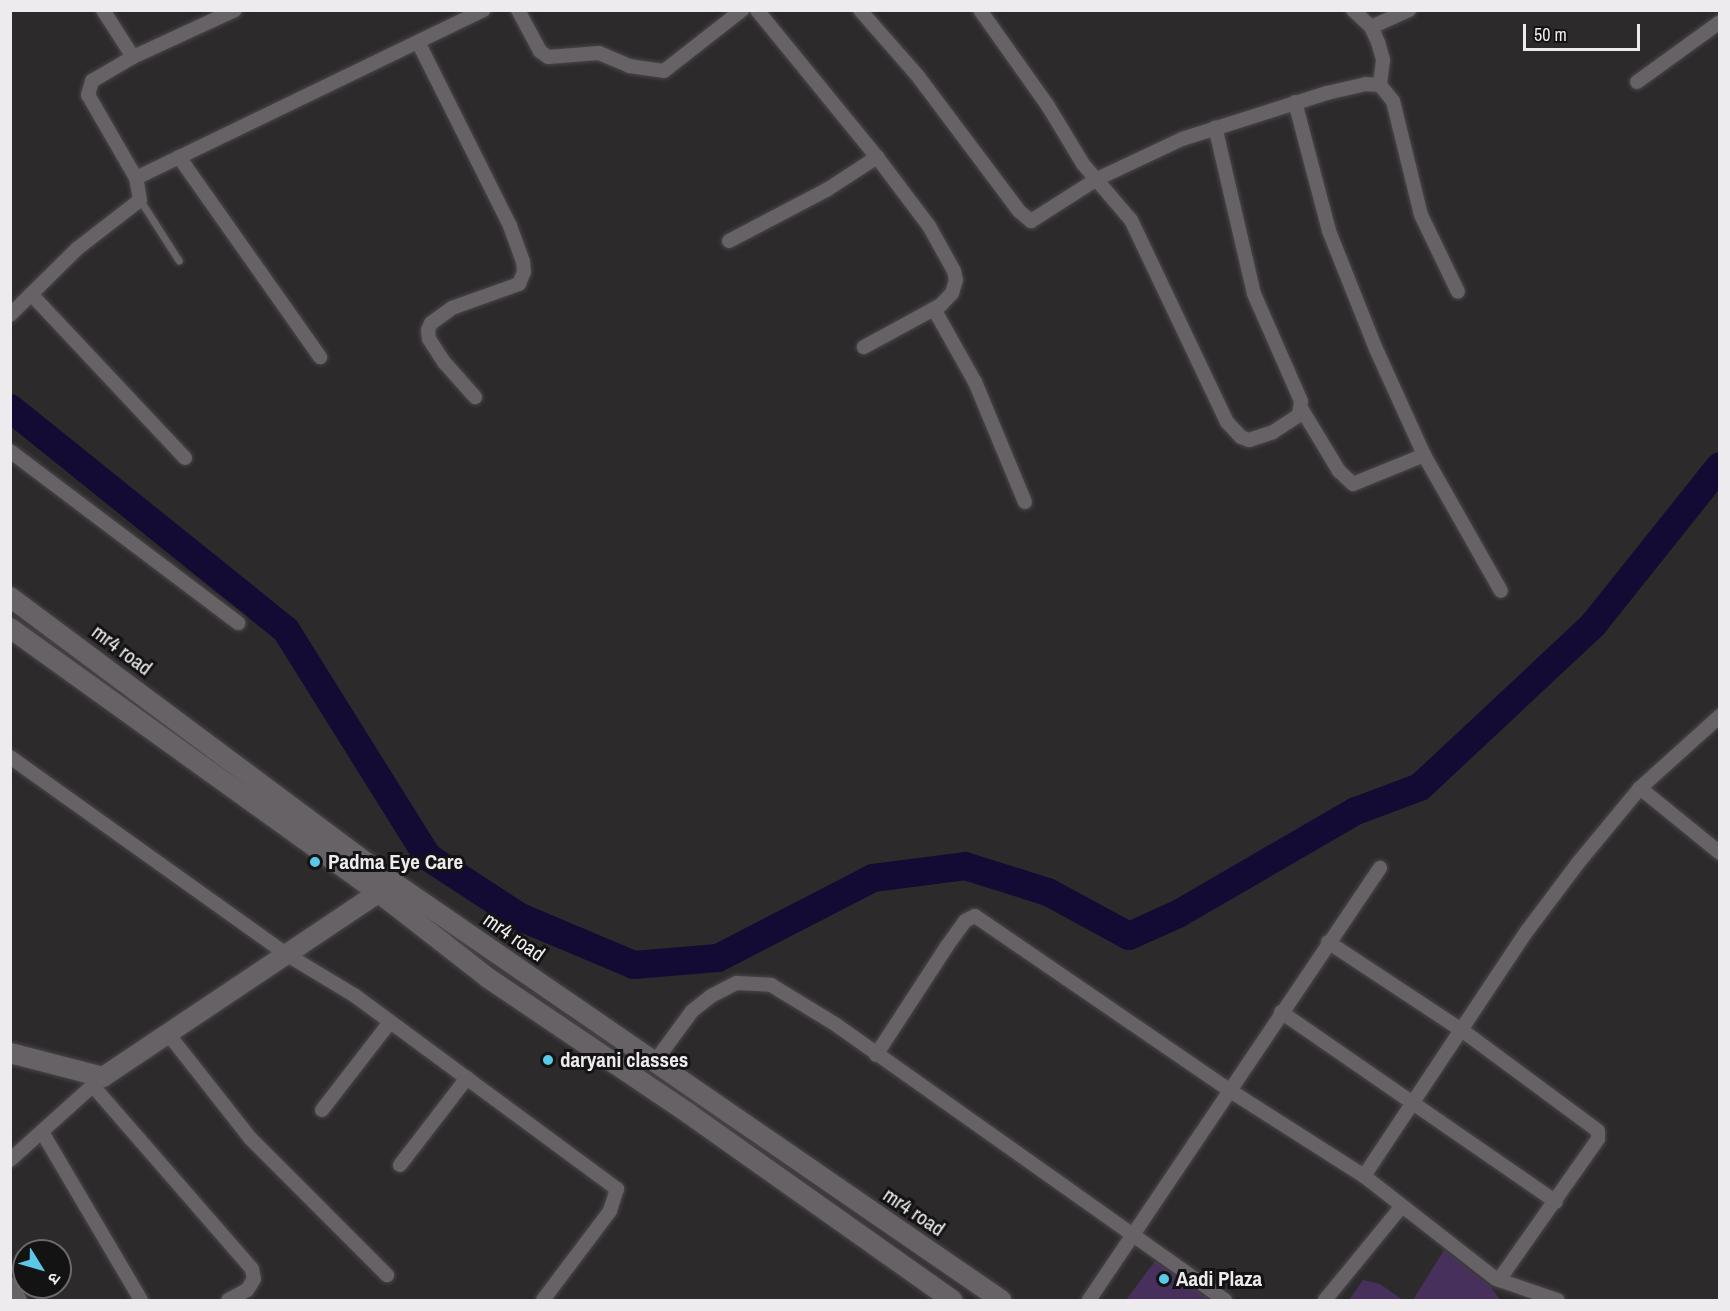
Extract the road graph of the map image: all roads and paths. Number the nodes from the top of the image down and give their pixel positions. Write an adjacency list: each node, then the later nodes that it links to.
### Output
1 (103, 10): 14 (street)
2 (235, 10): 14 (street)
3 (484, 10): 13 (street)
4 (518, 10): 5 (street)
5 (742, 10)
6 (757, 10): 20 (street)
7 (860, 10): 22 (street)
8 (980, 10): 22 (street)
9 (1353, 10): 12 (street)
10 (1409, 10): 12 (street)
11 (1719, 22): 15 (street)
12 (1371, 27): 16 (street)
13 (418, 42): 19 (street); 32 (street)
14 (133, 57): 21 (street)
15 (1637, 82)
16 (1380, 85): 17 (street); 26 (street)
17 (1295, 102): 18 (street); 35 (street)
18 (1215, 127): 22 (street); 33 (street)
19 (179, 157): 21 (street); 31 (street)
20 (878, 157): 24 (street); 28 (street)
21 (136, 178): 23 (street)
22 (1096, 179): 33 (street)
23 (140, 200): 25 (lane); 27 (street)
24 (729, 241)
25 (179, 261)
26 (1458, 292)
27 (31, 294): 29 (street); 36 (street)
28 (934, 309): 30 (street); 37 (street)
29 (10, 315)
30 (864, 347)
31 (320, 357)
32 (475, 397)
33 (1301, 408): 35 (street)
34 (10, 451): 40 (street)
35 (1424, 455): 38 (street)
36 (185, 458)
37 (1025, 502)
38 (1501, 591)
39 (10, 597): 47 (street, mr4 road)
40 (238, 623)
41 (10, 628): 47 (street, mr4 road)
42 (1719, 716): 44 (street)
43 (10, 756): 49 (street)
44 (1640, 788): 45 (street); 52 (street)
45 (1719, 853)
46 (1380, 868): 48 (street)
47 (385, 887): 49 (street); 56 (street, mr4 road); 76 (street, mr4 road)
48 (1328, 942): 50 (street); 52 (street)
49 (286, 954): 51 (street); 53 (street)
50 (1281, 1012): 59 (street); 60 (street)
51 (390, 1022): 57 (street); 61 (street)
52 (1463, 1031): 60 (street); 66 (street)
53 (169, 1035): 58 (street); 69 (street)
54 (10, 1053): 58 (street)
55 (876, 1055): 56 (street); 59 (street); 68 (street)
56 (654, 1063): 77 (street, mr4 road)
57 (466, 1078): 64 (street); 75 (street)
58 (98, 1081): 62 (street); 74 (street)
59 (1229, 1090): 65 (street); 68 (street)
60 (1412, 1101): 65 (street); 66 (street)
61 (322, 1110)
62 (42, 1132): 63 (street); 73 (street)
63 (10, 1160)
64 (400, 1166)
65 (1364, 1176): 67 (street)
66 (1556, 1202): 70 (street)
67 (1401, 1207): 70 (street); 80 (street)
68 (1136, 1234): 78 (street); 79 (street)
69 (387, 1275)
70 (1499, 1280): 81 (street)
71 (10, 1284): 72 (street)
72 (20, 1300)
73 (141, 1300)
74 (228, 1300)
75 (543, 1300)
76 (952, 1300)
77 (1000, 1300)
78 (1089, 1300)
79 (1225, 1300)
80 (1325, 1300)
81 (1557, 1300)

